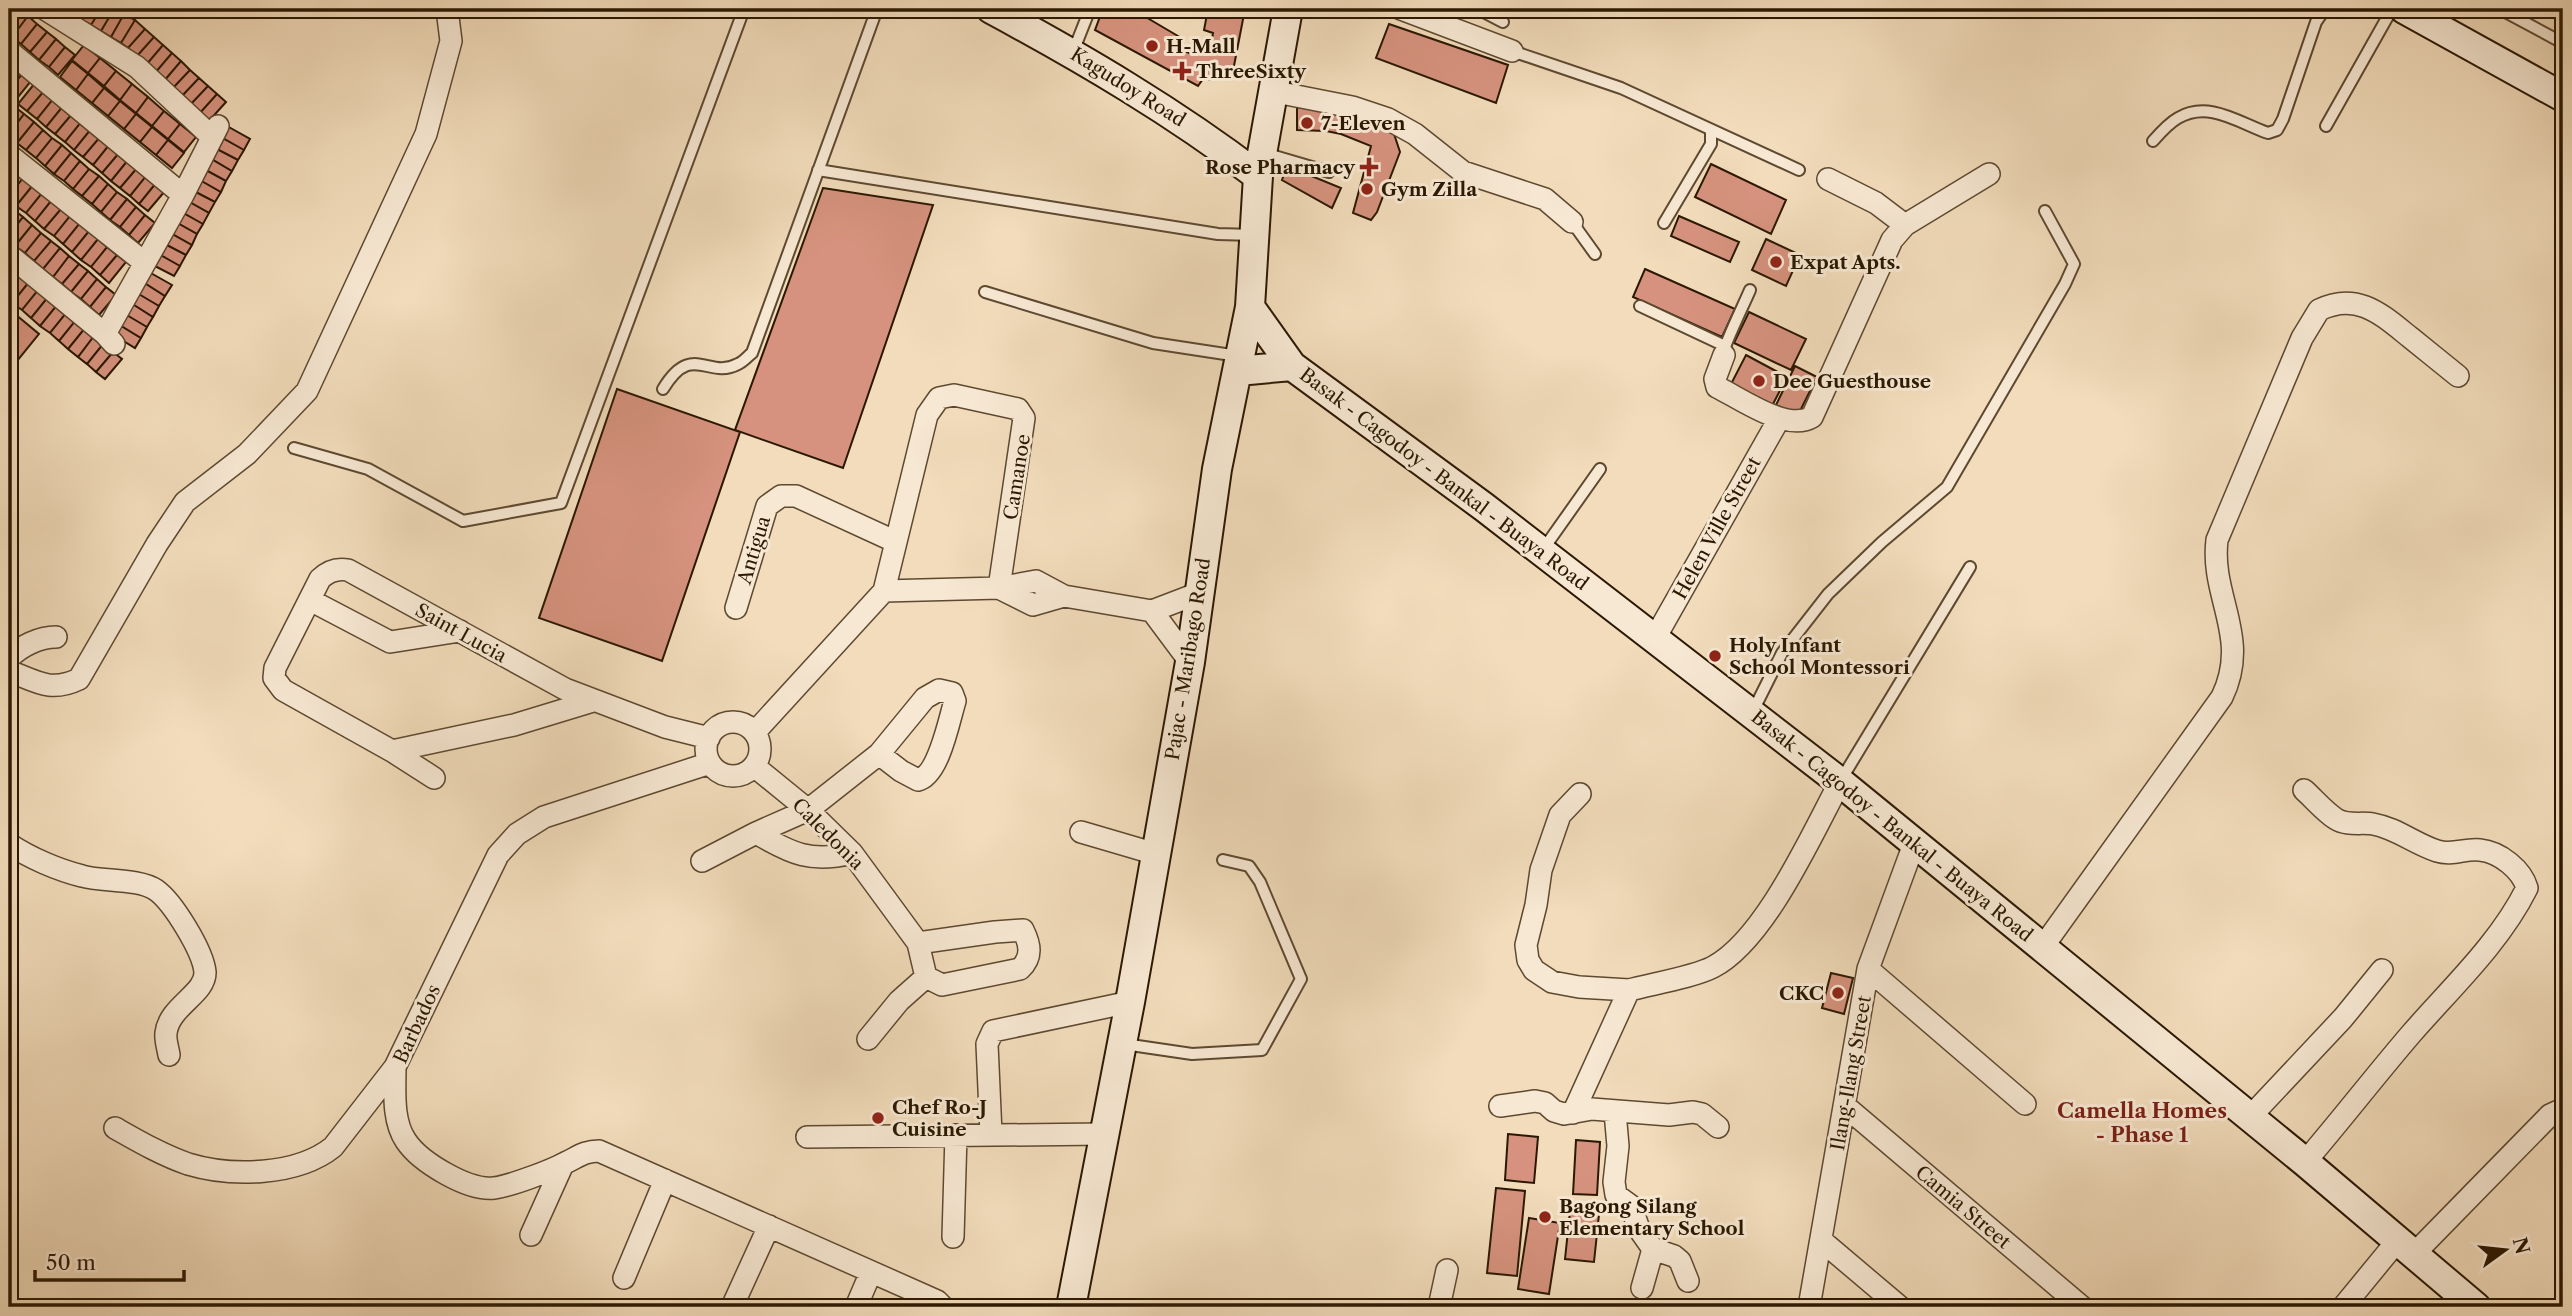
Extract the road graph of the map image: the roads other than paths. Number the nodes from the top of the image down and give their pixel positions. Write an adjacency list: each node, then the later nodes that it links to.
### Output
1 (46, 9): 31 (street)
2 (447, 9): 66 (street)
3 (744, 9): 50 (lane)
4 (877, 9): 26 (lane)
5 (991, 9): 18 (street, Kagudoy Road)
6 (1090, 9): 18 (lane)
7 (1288, 9): 19 (street, Pajac - Maribago Road)
8 (1401, 9): 17 (street)
9 (1478, 9): 14 (lane)
10 (2325, 9): 23 (lane)
11 (2392, 9): 21 (lane)
12 (2404, 9): 20 (street)
13 (2500, 9): 15 (lane)
14 (1503, 22)
15 (2563, 43)
16 (9, 51): 31 (street)
17 (1513, 51): 22 (lane)
18 (1072, 52): 25 (street, Kagudoy Road)
19 (1271, 91): 25 (street, Pajac - Maribago Road); 33 (street)
20 (2563, 97)
21 (2326, 126)
22 (1711, 131): 27 (lane); 34 (lane)
23 (2152, 141)
24 (9, 155): 39 (street)
25 (1260, 164): 28 (lane); 36 (street, Pajac - Maribago Road)
26 (818, 170): 36 (lane); 48 (lane)
27 (1799, 170)
28 (1329, 172)
29 (1989, 174): 35 (street)
30 (1828, 179): 35 (street)
31 (183, 195): 39 (street)
32 (2045, 211): 68 (lane)
33 (1572, 222): 37 (lane)
34 (1664, 223)
35 (1905, 225): 49 (street)
36 (1254, 235): 43 (street, Pajac - Maribago Road)
37 (1595, 254)
38 (9, 255): 39 (street)
39 (145, 263)
40 (1750, 290): 44 (lane)
41 (985, 292): 45 (lane)
42 (1640, 306): 44 (lane)
43 (1250, 307): 45 (street, Pajac - Maribago Road); 46 (street, Basak - Cagodoy - Bankal - Buaya Road)
44 (1724, 351): 49 (street)
45 (1240, 364): 46 (street, Basak - Cagodoy - Bankal - Buaya Road); 57 (street, Pajac - Maribago Road)
46 (1292, 366): 53 (street, Basak - Cagodoy - Bankal - Buaya Road)
47 (2458, 376): 89 (street)
48 (663, 388)
49 (1779, 419): 63 (street, Helen Ville Street)
50 (294, 448)
51 (1600, 469): 53 (lane)
52 (894, 541): 55 (street, Camanoe); 56 (street, Camanoe); 59 (street, Antigua)
53 (1542, 551): 63 (street, Basak - Cagodoy - Bankal - Buaya Road)
54 (1970, 567): 76 (lane)
55 (999, 588): 56 (street); 60 (street)
56 (884, 591): 69 (street)
57 (1199, 593): 60 (street); 65 (street, Pajac - Maribago Road)
58 (310, 600): 61 (street); 61 (street, Saint Lucia); 71 (street, Saint Lucia)
59 (736, 608)
60 (1152, 611): 65 (street)
61 (460, 631): 67 (street, Saint Lucia)
62 (56, 637): 64 (street)
63 (1655, 638): 68 (street, Basak - Cagodoy - Bankal - Buaya Road)
64 (9, 658)
65 (1190, 662): 85 (street, Pajac - Maribago Road)
66 (9, 670)
67 (593, 701): 70 (street, Saint Lucia); 71 (street)
68 (1752, 713): 76 (street, Basak - Cagodoy - Bankal - Buaya Road)
69 (755, 732): 70 (street); 74 (street)
70 (709, 738): 73 (street)
71 (393, 751): 75 (street)
72 (879, 754): 79 (street)
73 (710, 763): 74 (street); 98 (street, Barbados)
74 (754, 766): 79 (street, Caledonia)
75 (434, 778)
76 (1840, 782): 83 (street, Basak - Cagodoy - Bankal - Buaya Road); 93 (street)
77 (2304, 790): 112 (street)
78 (1580, 794): 93 (street)
79 (808, 810): 81 (street); 84 (street, Caledonia)
80 (1081, 832): 85 (street)
81 (756, 833): 84 (street); 87 (street)
82 (9, 844): 97 (street)
83 (1914, 844): 89 (street, Basak - Cagodoy - Bankal - Buaya Road); 90 (street, Ilang-Ilang Street)
84 (852, 853): 88 (street, Caledonia)
85 (1156, 854): 94 (street, Pajac - Maribago Road)
86 (1223, 860): 96 (lane)
87 (702, 861)
88 (918, 943): 92 (street); 92 (street)
89 (2042, 948): 105 (street, Basak - Cagodoy - Bankal - Buaya Road)
90 (1868, 969): 99 (street); 101 (street, Ilang-Ilang Street)
91 (2382, 970): 105 (street)
92 (926, 977): 95 (street)
93 (1629, 989): 103 (street)
94 (1130, 1002): 96 (street, Pajac - Maribago Road); 108 (street)
95 (868, 1039)
96 (1122, 1044): 109 (street, Pajac - Maribago Road)
97 (169, 1055)
98 (395, 1067): 107 (street); 113 (street, Barbados)
99 (2025, 1104)
100 (1500, 1106): 103 (street)
101 (1845, 1106): 118 (street, Ilang-Ilang Street); 133 (street, Camia Street)
102 (2563, 1108): 119 (street)
103 (1573, 1112): 104 (street)
104 (1615, 1112): 106 (street); 120 (street)
105 (2250, 1117): 112 (street, Basak - Cagodoy - Bankal - Buaya Road)
106 (1718, 1127)
107 (115, 1128)
108 (991, 1134): 109 (street); 110 (street)
109 (1104, 1134): 129 (street, Pajac - Maribago Road)
110 (956, 1135): 111 (street); 117 (street)
111 (807, 1137)
112 (2305, 1162): 119 (street, Basak - Cagodoy - Bankal - Buaya Road)
113 (563, 1164): 114 (street, Barbados); 116 (street)
114 (665, 1180): 115 (street, Barbados); 123 (street)
115 (769, 1226): 122 (street, Barbados); 126 (street)
116 (531, 1235)
117 (953, 1237)
118 (1822, 1241): 131 (street, Ilang-Ilang Street); 132 (street)
119 (2406, 1247): 134 (street); 135 (street, Basak - Cagodoy - Bankal - Buaya Road)
120 (1653, 1249): 124 (street); 125 (street)
121 (1447, 1270): 130 (street)
122 (870, 1272): 127 (street); 128 (street, Barbados)
123 (624, 1279)
124 (1688, 1281)
125 (1642, 1288)
126 (732, 1307)
127 (856, 1307)
128 (943, 1307)
129 (1071, 1307)
130 (1439, 1307)
131 (1809, 1307)
132 (1900, 1307)
133 (2082, 1307)
134 (2343, 1307)
135 (2476, 1307)

